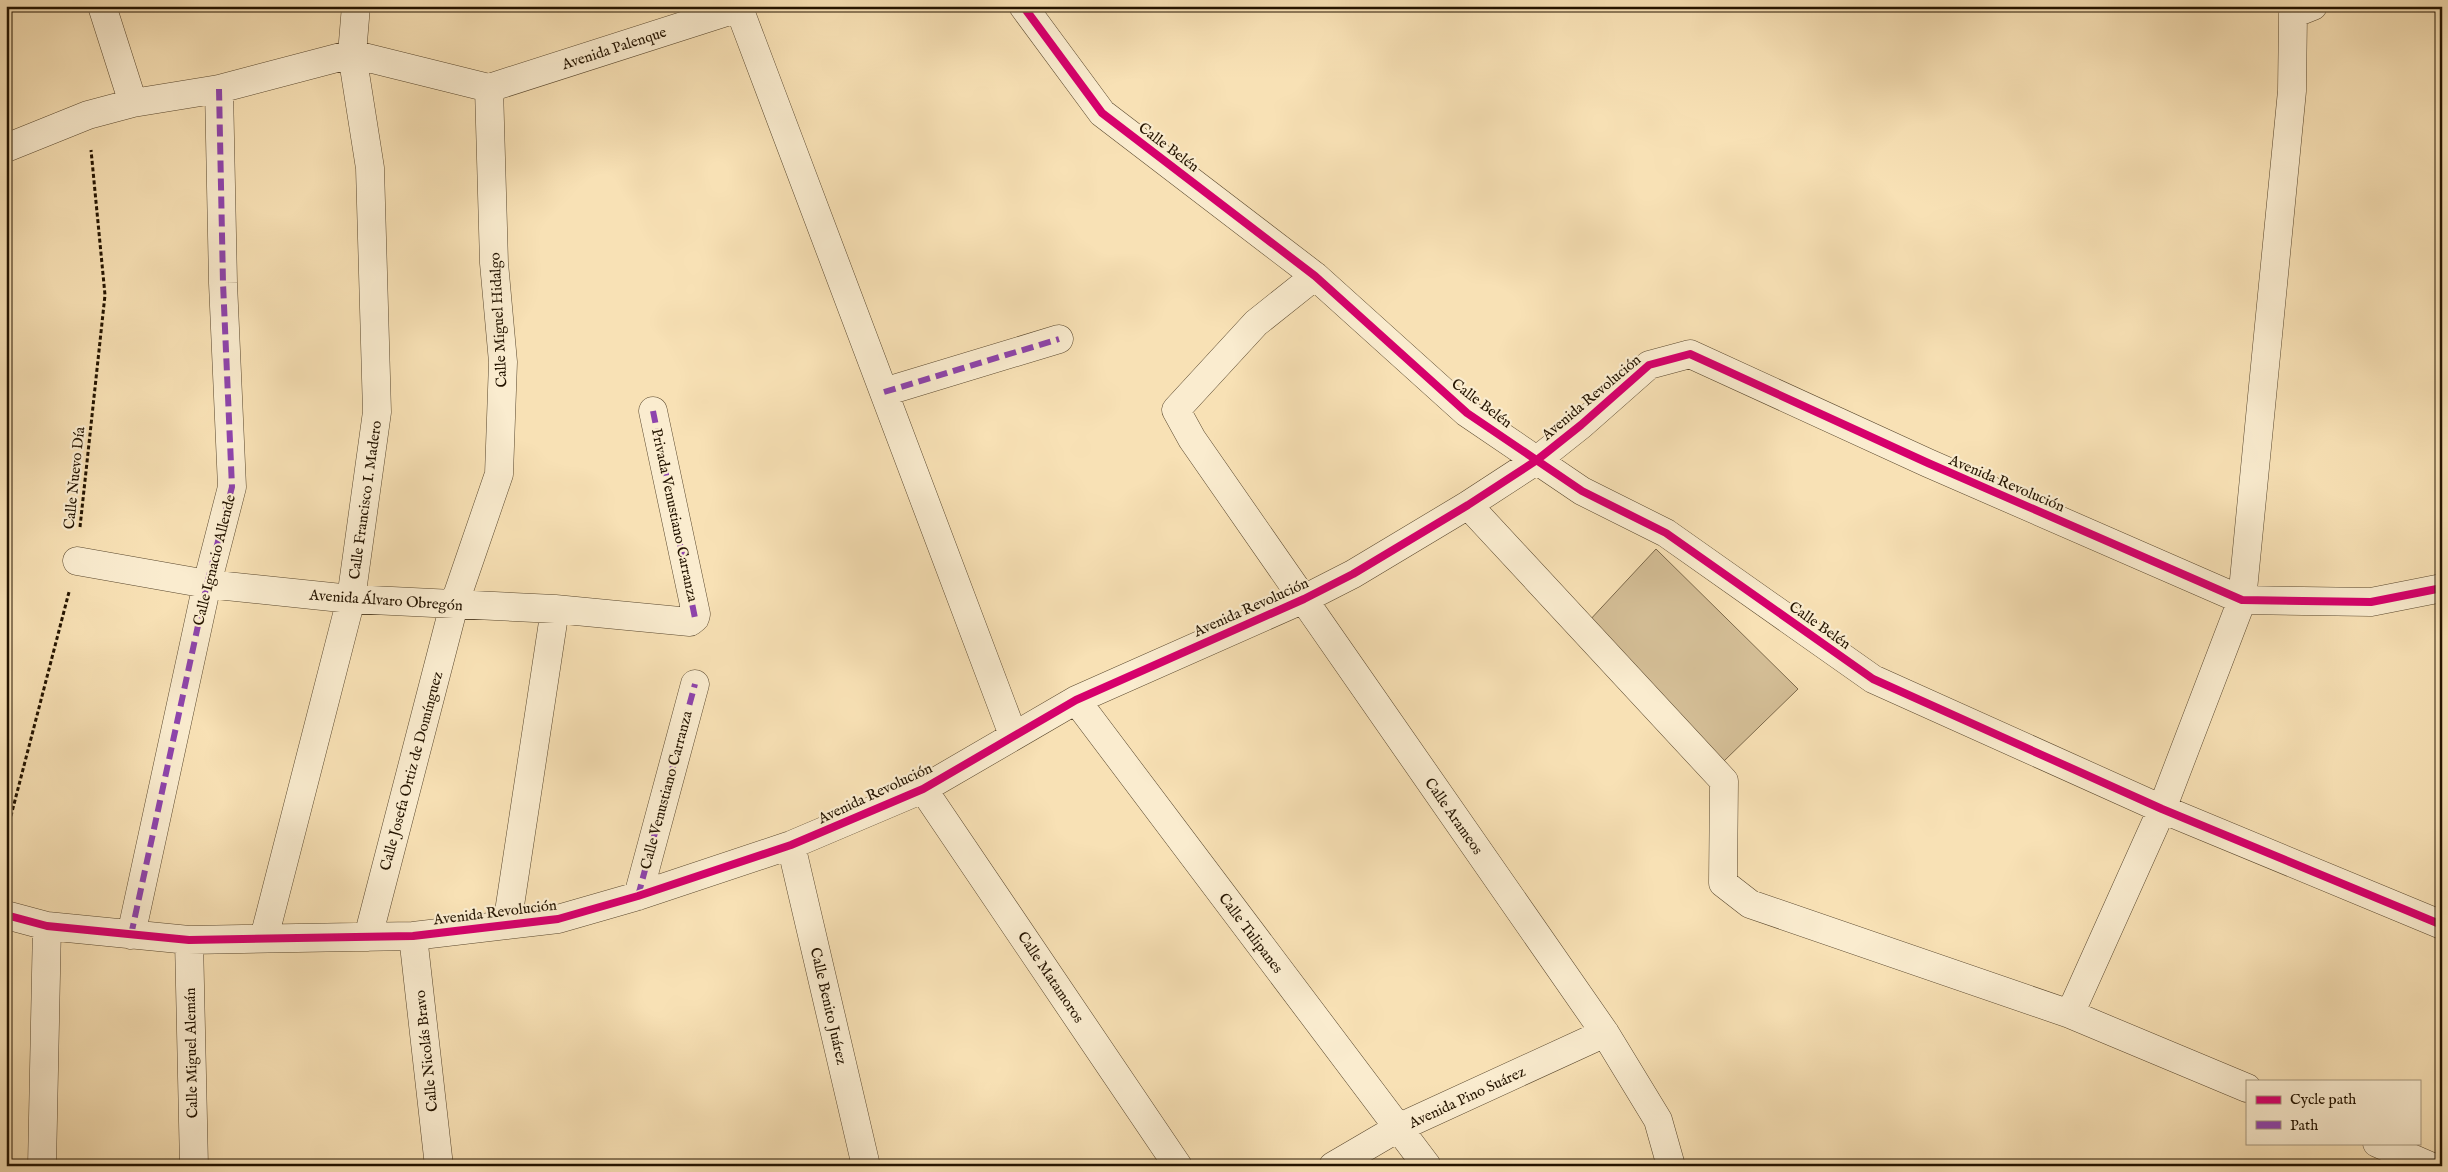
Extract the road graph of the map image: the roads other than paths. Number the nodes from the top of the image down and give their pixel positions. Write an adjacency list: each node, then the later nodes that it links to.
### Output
1 (102, 6): 8 (street)
2 (356, 6): 5 (street, Calle Francisco I. Madero)
3 (1022, 6): 10 (street, Calle Belén)
4 (2313, 6): 21 (street)
5 (352, 54): 6 (street); 7 (street); 19 (street, Calle Francisco I. Madero)
6 (489, 88): 12 (street, Avenida Palenque); 22 (street, Calle Miguel Hidalgo)
7 (219, 89): 8 (street); 17 (street, Calle Ignacio Allende)
8 (133, 103): 9 (street)
9 (6, 148)
10 (1315, 276): 14 (street, Calle Belén); 20 (street, Calle Arameos)
11 (1059, 340): 12 (street)
12 (884, 392): 27 (street)
13 (653, 411): 24 (street, Privada Venustiano Carranza)
14 (1537, 460): 15 (street, Avenida Revolución); 21 (street, Avenida Revolución); 29 (street, Calle Belén)
15 (1468, 505): 20 (street, Avenida Revolución); 41 (street)
16 (77, 561): 17 (street, Avenida Álvaro Obregón)
17 (207, 584): 19 (street, Avenida Álvaro Obregón); 36 (street, Calle Ignacio Allende)
18 (2442, 588): 21 (street, Avenida Revolución)
19 (351, 599): 22 (street, Avenida Álvaro Obregón); 39 (street, Calle Francisco I. Madero)
20 (1304, 599): 26 (street, Avenida Revolución); 42 (street, Calle Arameos)
21 (2242, 600): 29 (street)
22 (454, 605): 23 (street, Avenida Álvaro Obregón); 38 (street, Calle Josefa Ortiz de Domínguez)
23 (555, 609): 24 (street, Avenida Álvaro Obregón); 33 (street)
24 (695, 618)
25 (694, 684): 31 (street, Calle Venustiano Carranza)
26 (1076, 700): 27 (street, Avenida Revolución); 44 (street, Calle Tulipanes)
27 (1013, 735): 28 (street, Avenida Revolución)
28 (923, 789): 30 (street, Avenida Revolución); 50 (street, Calle Matamoros)
29 (2162, 809): 34 (street, Calle Belén); 41 (street)
30 (791, 845): 31 (street, Avenida Revolución); 49 (street, Calle Benito Juárez)
31 (638, 896): 33 (street, Avenida Revolución)
32 (6, 915): 35 (street, Avenida Revolución)
33 (507, 925): 37 (street, Avenida Revolución)
34 (2442, 925)
35 (47, 926): 36 (street, Avenida Revolución); 46 (street)
36 (131, 935): 40 (street, Avenida Revolución)
37 (414, 936): 38 (street, Avenida Revolución); 48 (street, Calle Nicolás Bravo)
38 (368, 937): 39 (street, Avenida Revolución)
39 (264, 938): 40 (street, Avenida Revolución)
40 (189, 940): 47 (street, Calle Miguel Alemán)
41 (2070, 1014): 43 (street)
42 (1605, 1033): 44 (street, Avenida Pino Suárez); 53 (street, Calle Arameos)
43 (2246, 1088)
44 (1398, 1128): 51 (street, Avenida Pino Suárez); 52 (street, Calle Tulipanes)
45 (2379, 1144): 54 (street)
46 (42, 1166)
47 (194, 1166)
48 (440, 1166)
49 (866, 1166)
50 (1178, 1166)
51 (1333, 1166)
52 (1427, 1166)
53 (1671, 1166)
54 (2430, 1166)

